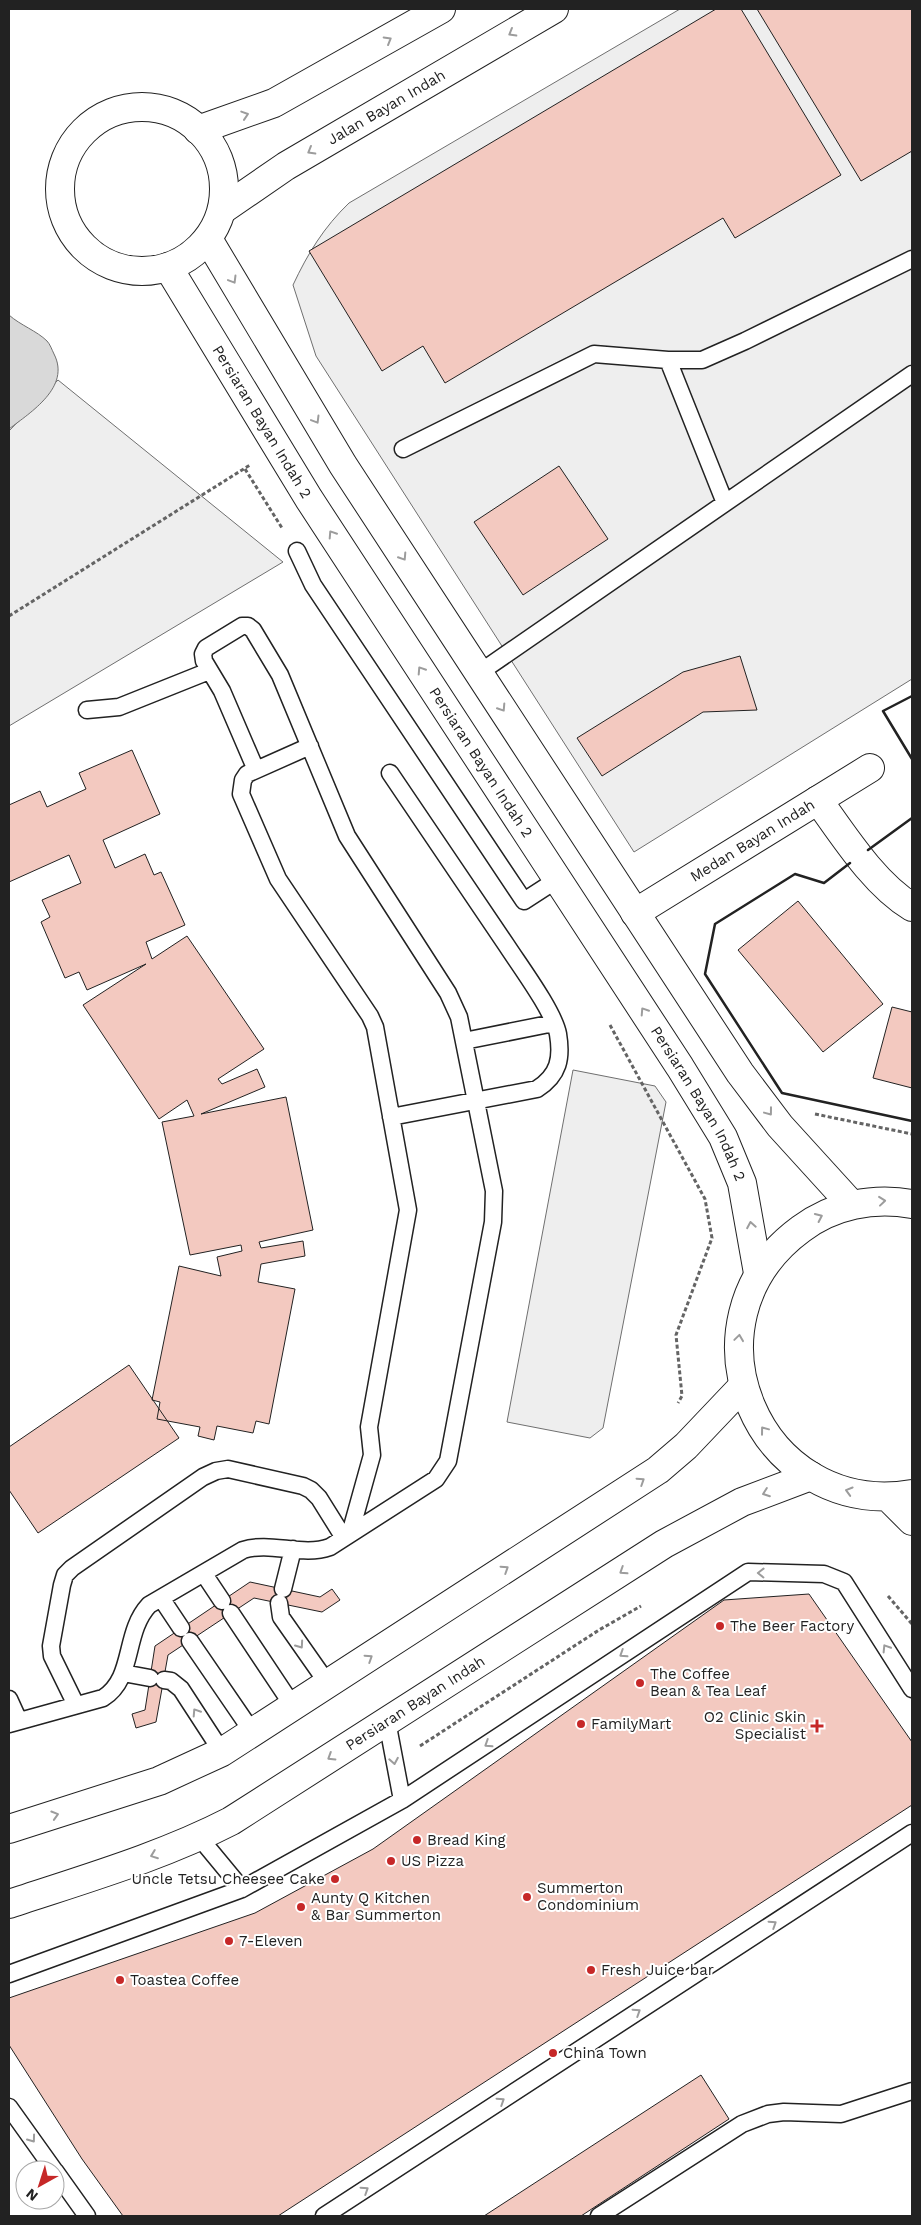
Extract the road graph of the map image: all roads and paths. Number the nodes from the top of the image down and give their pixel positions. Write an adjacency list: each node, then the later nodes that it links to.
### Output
1 (441, 9): 3 (street, one-way to 1)
2 (554, 9): 4 (street, Jalan Bayan Indah, one-way to 4)
3 (198, 130): 4 (street); 7 (street)
4 (222, 210): 5 (street)
5 (208, 239): 7 (street); 17 (street, one-way to 17)
6 (912, 259): 8 (lane)
7 (168, 267): 24 (street, Persiaran Bayan Indah 2, one-way to 7)
8 (668, 360): 10 (lane); 13 (lane)
9 (912, 374): 13 (lane)
10 (403, 449)
11 (256, 461): 12 (path)
12 (245, 469): 14 (path); 15 (path)
13 (725, 503): 17 (lane)
14 (297, 551): 24 (lane)
15 (9, 616)
16 (209, 671): 18 (lane); 19 (lane); 21 (lane)
17 (479, 673): 26 (street, one-way to 26)
18 (87, 710)
19 (310, 746): 21 (lane); 29 (lane)
20 (870, 768): 23 (street, Medan Bayan Indah)
21 (256, 770): 31 (lane)
22 (390, 773): 27 (lane)
23 (818, 800): 25 (street); 26 (street, Medan Bayan Indah)
24 (558, 879): 34 (street, Persiaran Bayan Indah 2, one-way to 24)
25 (912, 907)
26 (635, 913): 32 (street, one-way to 32)
27 (554, 1024): 29 (lane); 30 (lane)
28 (609, 1024): 36 (path)
29 (464, 1041): 30 (lane)
30 (476, 1101): 31 (lane); 40 (lane)
31 (391, 1117): 40 (lane)
32 (851, 1204): 33 (street, one-way to 33); 34 (street, one-way to 32)
33 (912, 1204)
34 (758, 1273): 35 (street, one-way to 34)
35 (743, 1386): 37 (street, one-way to 35); 45 (street, one-way to 35)
36 (674, 1411)
37 (811, 1476): 38 (street, one-way to 37); 50 (street, Persiaran Bayan Indah, one-way to 50)
38 (901, 1496): 39 (street)
39 (912, 1521)
40 (347, 1536): 41 (lane); 48 (lane)
41 (293, 1549): 42 (lane); 45 (lane, one-way to 45)
42 (204, 1574): 43 (lane); 49 (lane)
43 (162, 1598): 44 (lane); 52 (lane)
44 (123, 1673): 48 (lane); 53 (lane, one-way to 44)
45 (328, 1684): 49 (street)
46 (912, 1689): 54 (lane, one-way to 54)
47 (9, 1699): 51 (lane)
48 (76, 1705): 51 (lane)
49 (293, 1706): 52 (street)
50 (387, 1722): 54 (lane, one-way to 54); 57 (street, Persiaran Bayan Indah, one-way to 57)
51 (14, 1723)
52 (252, 1733): 53 (street)
53 (222, 1752): 55 (street, one-way to 53)
54 (402, 1800): 58 (lane)
55 (9, 1829)
56 (912, 1833): 66 (lane, one-way to 56)
57 (199, 1837): 58 (lane); 59 (street, Persiaran Bayan Indah, one-way to 59)
58 (242, 1889): 60 (lane)
59 (9, 1904)
60 (9, 1974)
61 (912, 2091): 67 (lane)
62 (9, 2107): 63 (lane, one-way to 63)
63 (48, 2160)
64 (65, 2185): 65 (lane)
65 (86, 2216)
66 (324, 2216)
67 (599, 2216)

